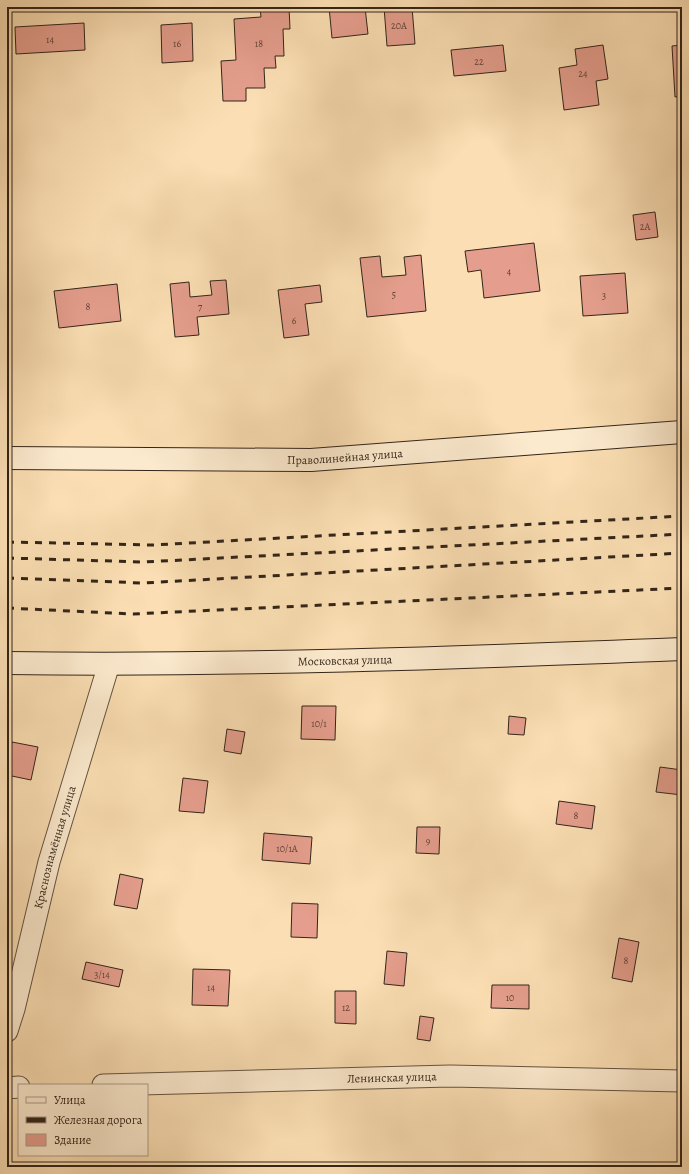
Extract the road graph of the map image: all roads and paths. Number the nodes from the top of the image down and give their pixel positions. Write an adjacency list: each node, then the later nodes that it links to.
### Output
1 (682, 432): 2 (main road, Праволинейная улица)
2 (7, 458)
3 (682, 650): 5 (main road, Московская улица)
4 (7, 663): 5 (main road, Московская улица)
5 (109, 664): 6 (street, Краснознамённая улица)
6 (7, 1031)
7 (682, 1081): 8 (street, Ленинская улица)
8 (141, 1084)
9 (18, 1087): 10 (street)
10 (7, 1088)

